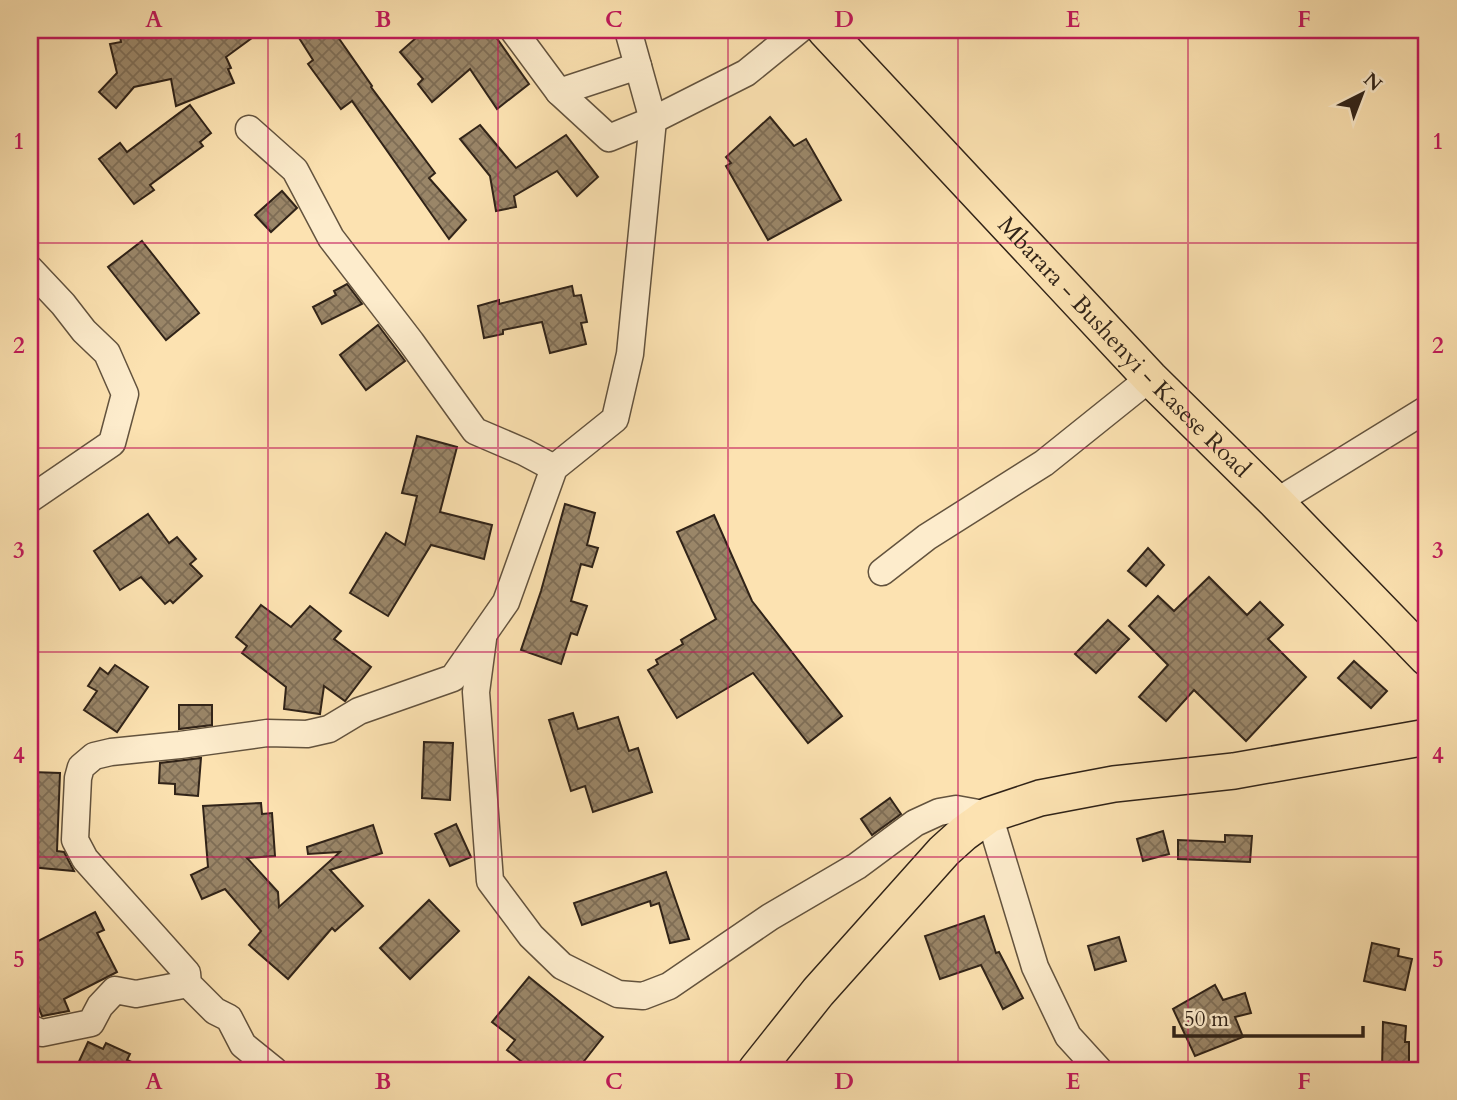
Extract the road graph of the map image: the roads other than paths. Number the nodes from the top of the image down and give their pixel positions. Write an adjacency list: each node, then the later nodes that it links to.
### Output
1 (513, 30): 6 (street)
2 (628, 30): 5 (street)
3 (799, 30): 7 (street)
4 (825, 30): 10 (main road, Mbarara - Bushenyi - Kasese Road)
5 (638, 66): 6 (street); 7 (street)
6 (559, 92): 7 (street)
7 (653, 120): 12 (street)
8 (249, 129): 12 (street)
9 (30, 269): 13 (street)
10 (1150, 378): 14 (main road, Mbarara - Bushenyi - Kasese Road); 15 (street)
11 (1427, 409): 14 (street)
12 (554, 468): 16 (street)
13 (30, 499)
14 (1276, 502): 17 (main road, Mbarara - Bushenyi - Kasese Road)
15 (882, 572)
16 (484, 634): 19 (street); 20 (street)
17 (1427, 658)
18 (1427, 737): 19 (main road)
19 (989, 815): 23 (main road); 24 (street)
20 (188, 984): 21 (street); 22 (street)
21 (30, 1028)
22 (274, 1070)
23 (756, 1070)
24 (1099, 1070)

